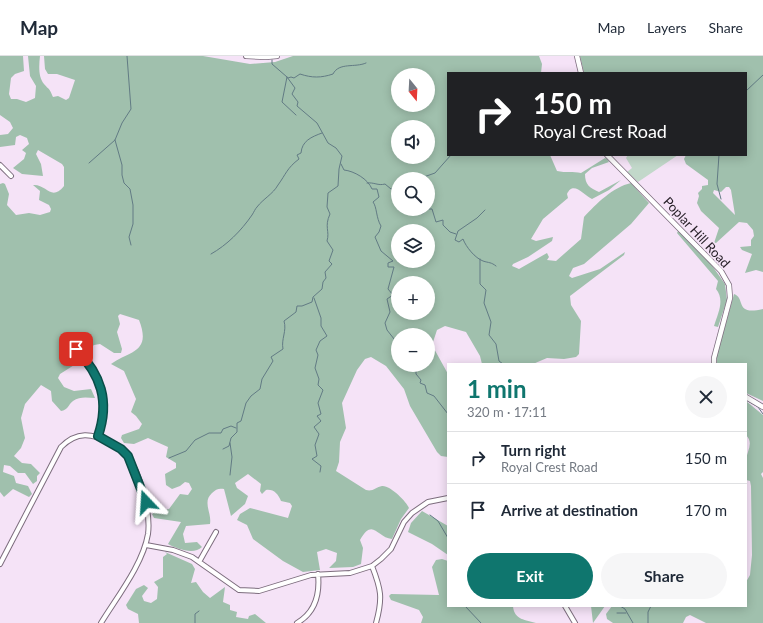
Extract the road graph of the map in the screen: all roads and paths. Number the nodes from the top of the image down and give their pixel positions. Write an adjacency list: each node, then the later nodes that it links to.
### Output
1 (246, 56): 2 (street)
2 (277, 56)
3 (577, 56): 4 (street)
4 (581, 72)
5 (608, 156): 9 (street, Poplar Hill Road)
6 (0, 165): 7 (street)
7 (11, 176)
8 (76, 349): 12 (street)
9 (714, 363)
10 (747, 398): 11 (street)
11 (763, 406)
12 (98, 436): 15 (street); 17 (street)
13 (447, 498): 18 (street)
14 (216, 532): 16 (street)
15 (146, 544): 16 (street); 21 (street)
16 (199, 562): 19 (street)
17 (0, 564)
18 (372, 566): 19 (street); 23 (street)
19 (318, 574): 22 (street)
20 (566, 607): 24 (street)
21 (101, 623)
22 (298, 623)
23 (376, 623)
24 (575, 623)

